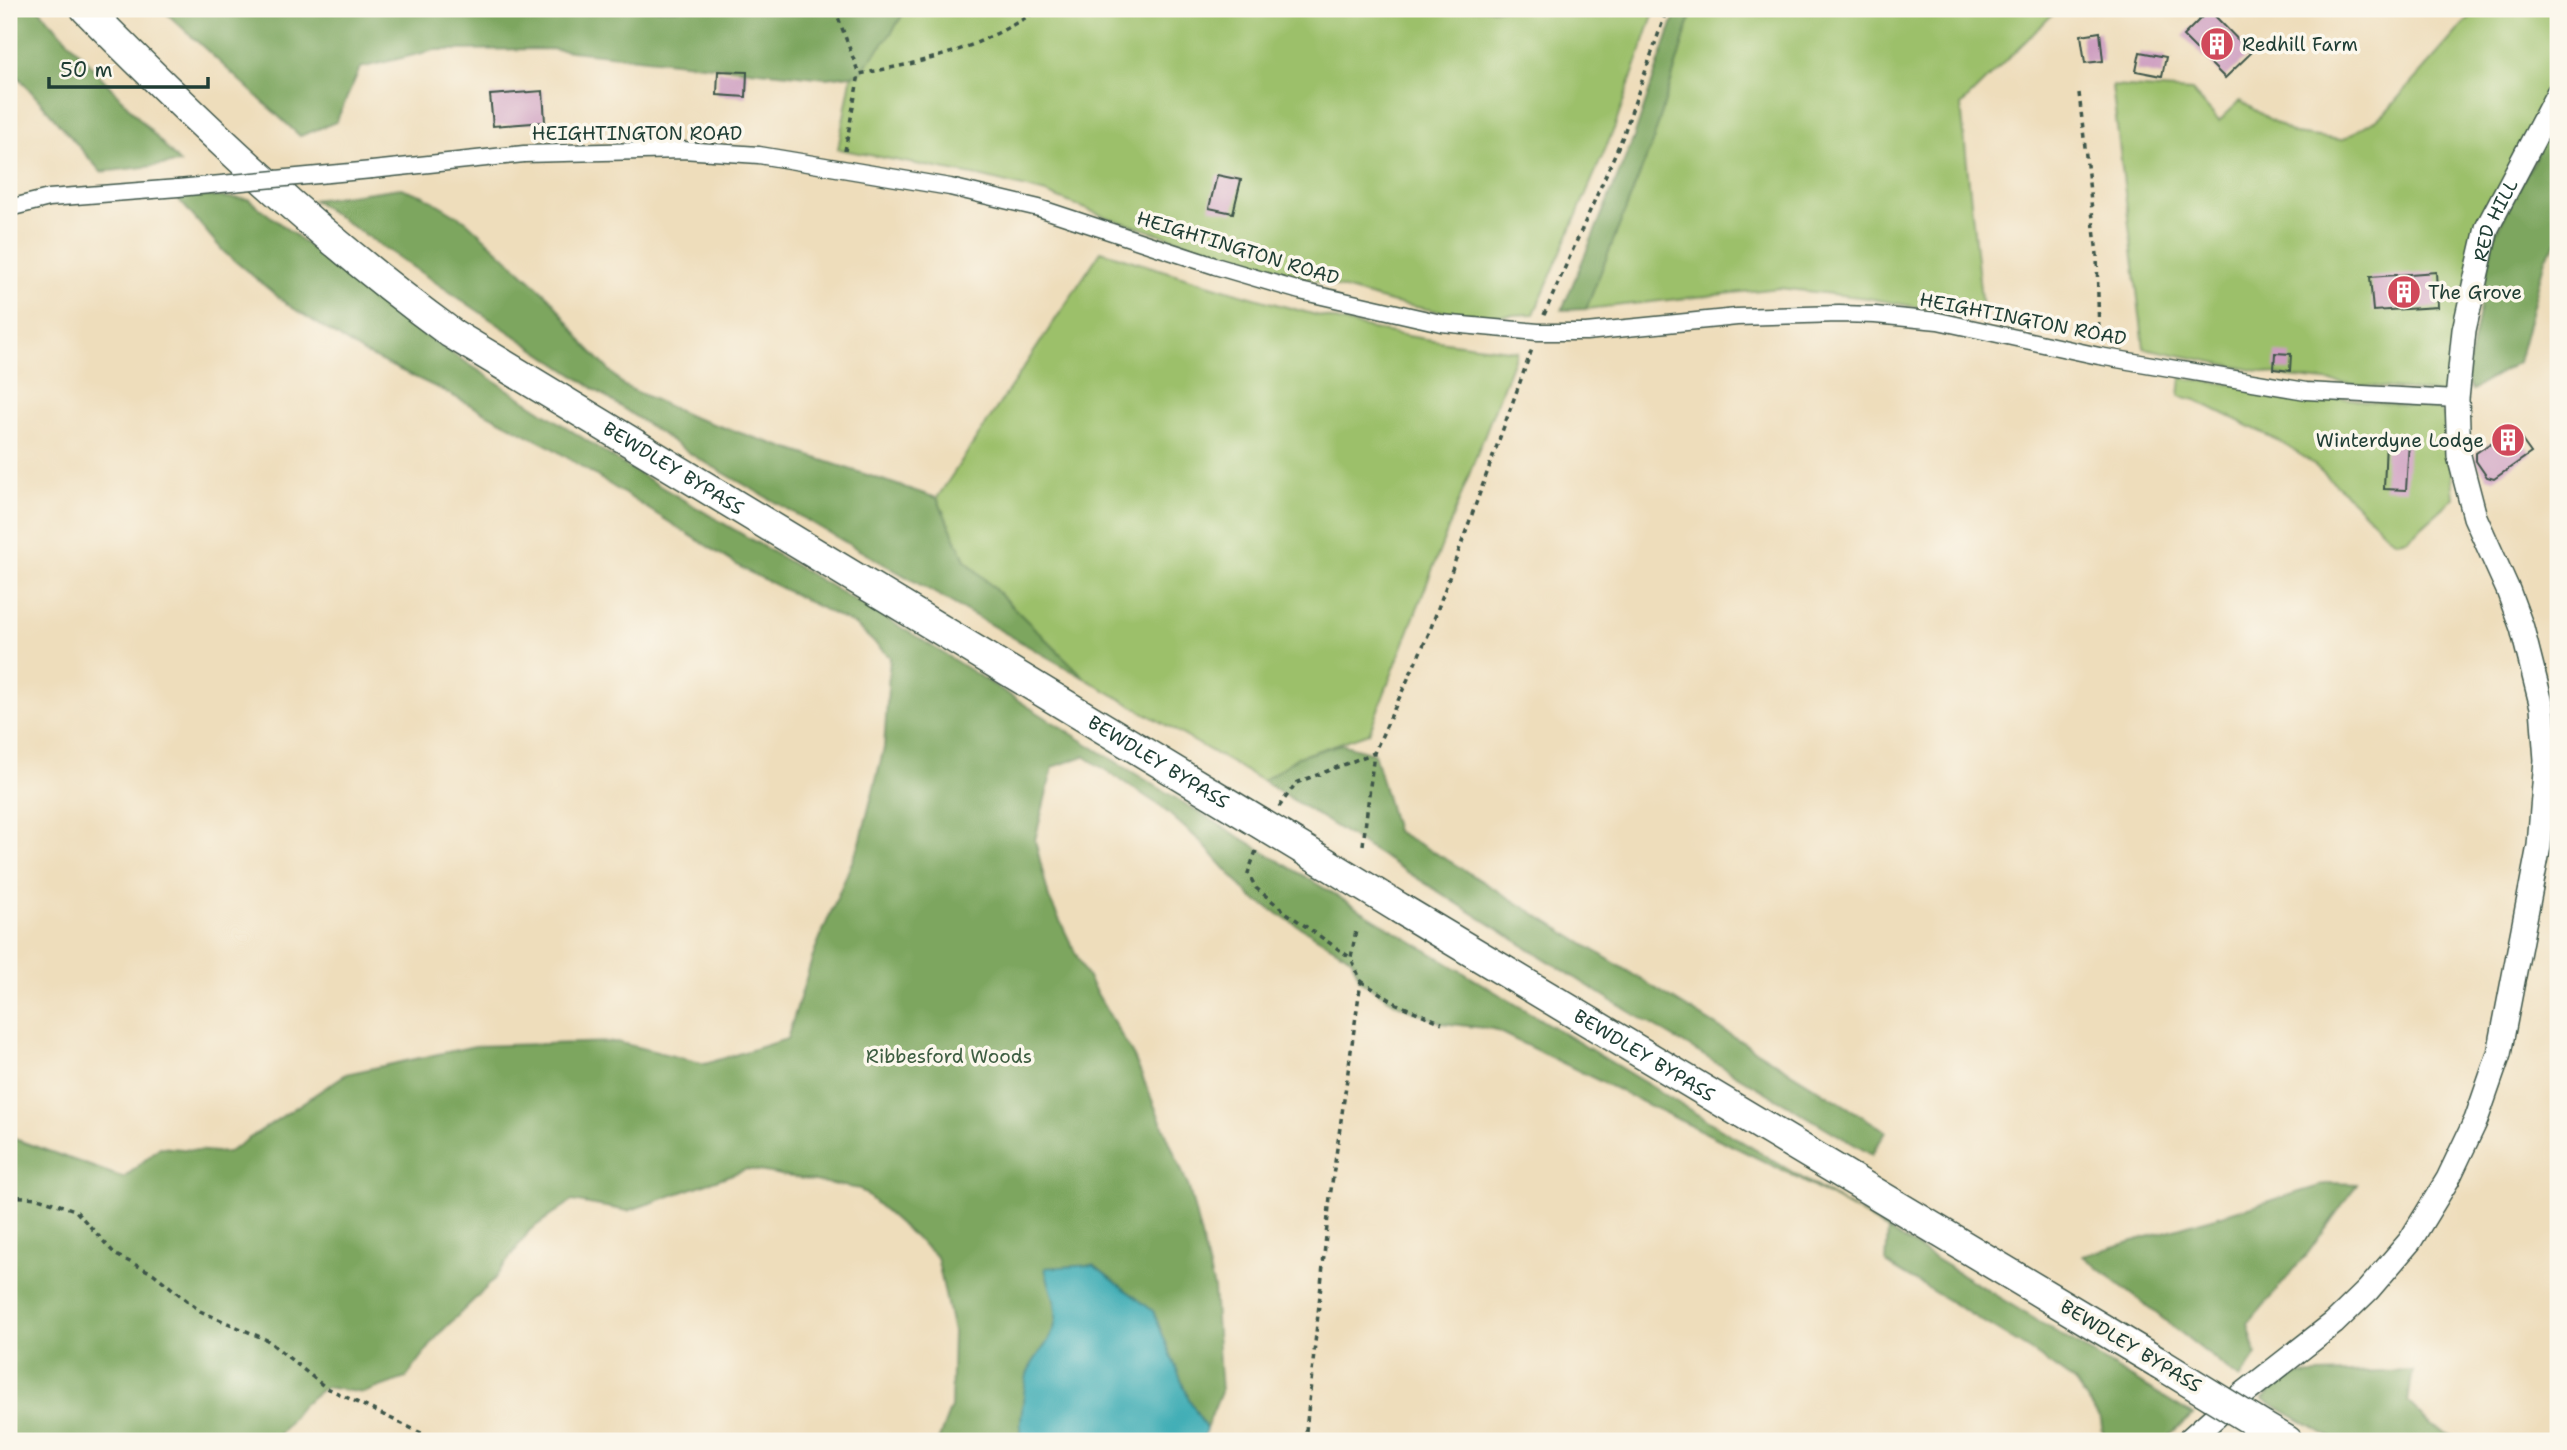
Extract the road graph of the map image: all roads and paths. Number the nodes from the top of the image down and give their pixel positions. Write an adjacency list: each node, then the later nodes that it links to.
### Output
1 (86, 9): 14 (highway, BEWDLEY BYPASS)
2 (835, 9): 5 (path)
3 (1042, 9): 5 (path)
4 (1667, 9): 10 (path)
5 (859, 74): 8 (path)
6 (2079, 93): 11 (path)
7 (2558, 93): 12 (main road, RED HILL)
8 (841, 167): 9 (street, HEIGHTINGTON ROAD, bridge); 10 (street, HEIGHTINGTON ROAD)
9 (9, 208)
10 (1538, 332): 11 (street, HEIGHTINGTON ROAD); 13 (path)
11 (2099, 356): 12 (street, HEIGHTINGTON ROAD)
12 (2457, 399): 24 (main road, RED HILL)
13 (1374, 752): 14 (path); 15 (path)
14 (1266, 827): 17 (path); 21 (highway, BEWDLEY BYPASS, bridge)
15 (1363, 845)
16 (1356, 930): 17 (path)
17 (1351, 958): 18 (path)
18 (1361, 981): 19 (path); 23 (path)
19 (1442, 1023)
20 (9, 1196): 22 (path)
21 (2275, 1434)
22 (438, 1441)
23 (1305, 1441)
24 (2188, 1441)

